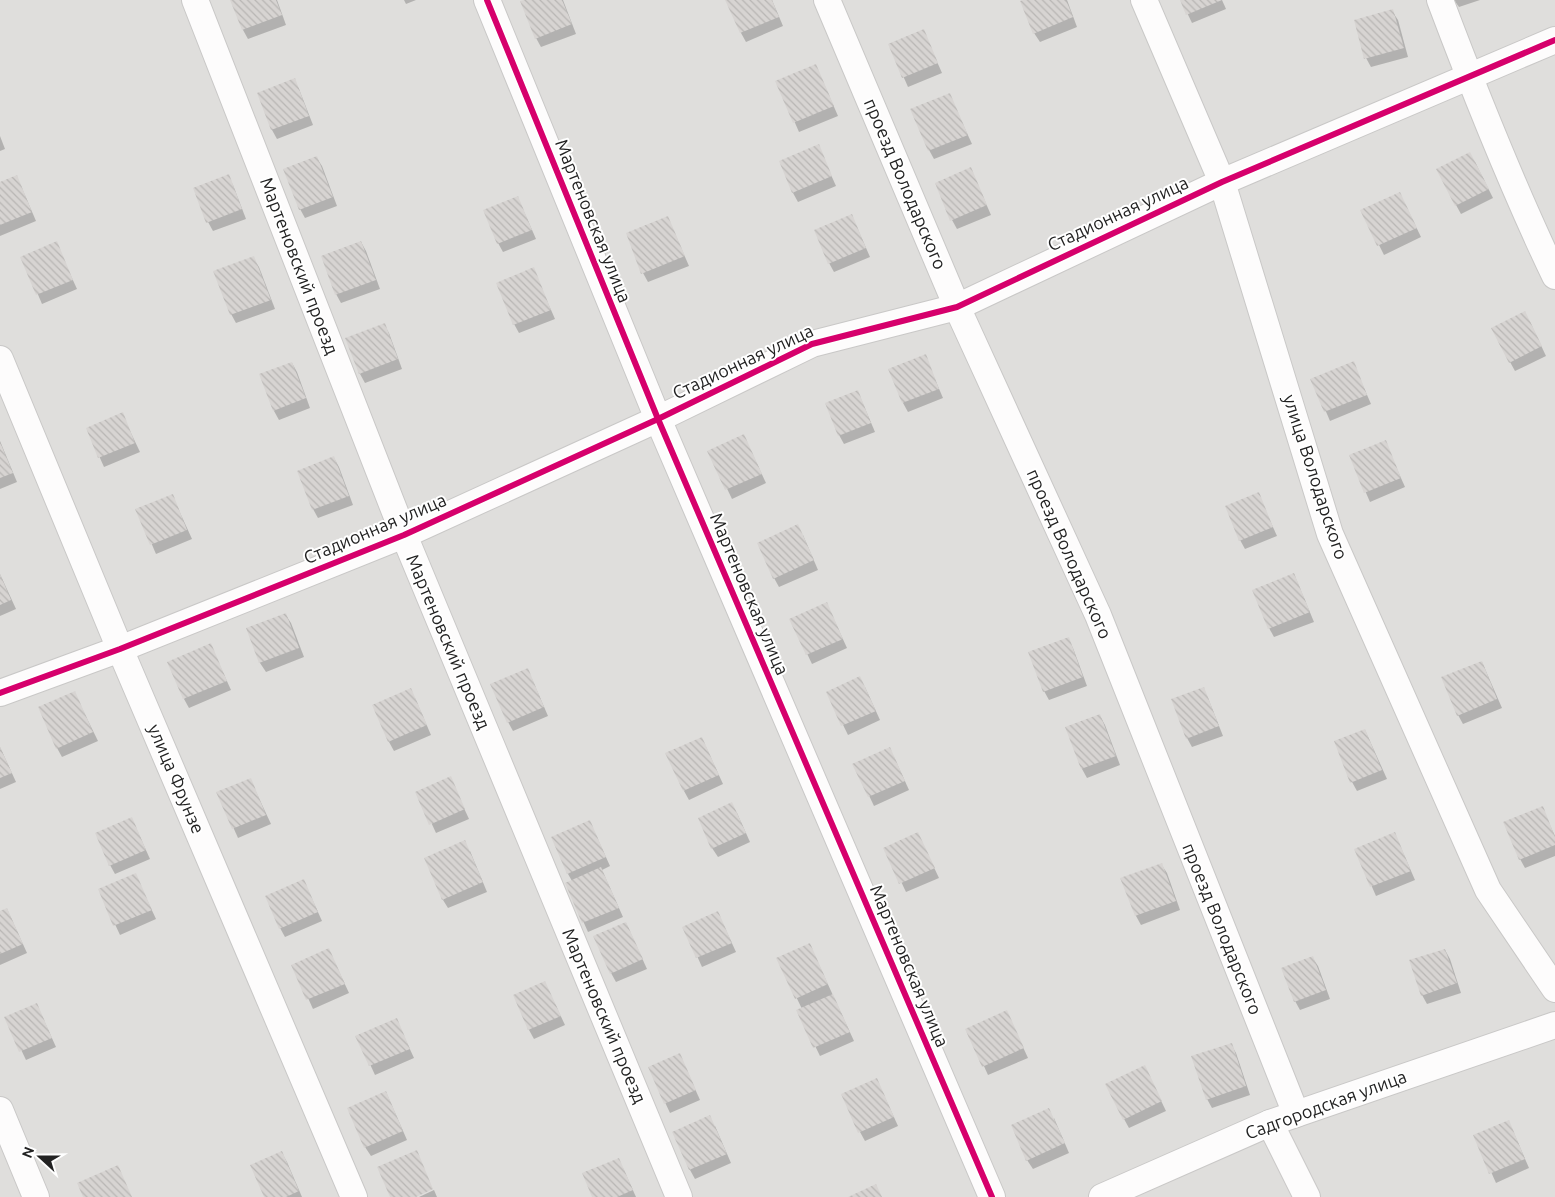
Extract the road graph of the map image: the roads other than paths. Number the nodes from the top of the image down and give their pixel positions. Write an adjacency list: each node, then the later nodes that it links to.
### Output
1 (195, 0): 13 (street, Мартеновский проезд)
2 (487, 0): 12 (street, Мартеновская улица)
3 (827, 0): 10 (street, проезд Володарского)
4 (1144, 0): 8 (street, улица Володарского)
5 (1440, 0): 7 (street)
6 (1555, 40): 7 (street, Стадионная улица)
7 (1468, 76): 8 (street, Стадионная улица); 9 (street)
8 (1222, 182): 10 (street, Стадионная улица); 16 (street, улица Володарского)
9 (1555, 276)
10 (957, 307): 12 (street, Стадионная улица); 19 (street, проезд Володарского)
11 (0, 359): 14 (street, улица Фрунзе)
12 (658, 419): 13 (street, Стадионная улица); 24 (street, Мартеновская улица)
13 (404, 535): 14 (street, Стадионная улица); 23 (street, Мартеновский проезд)
14 (120, 648): 15 (street, Стадионная улица); 22 (street, улица Фрунзе)
15 (0, 693)
16 (1555, 989)
17 (1555, 1025): 19 (street, Садгородская улица)
18 (0, 1110): 21 (street)
19 (1296, 1114): 20 (street, Садгородская улица)
20 (1270, 1123): 25 (street, Садгородская улица); 26 (street)
21 (36, 1197)
22 (354, 1197)
23 (678, 1197)
24 (992, 1197)
25 (1102, 1197)
26 (1307, 1197)

